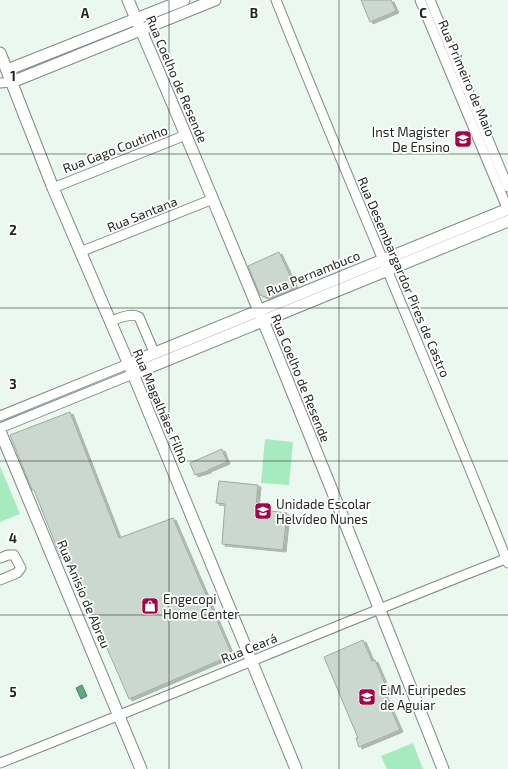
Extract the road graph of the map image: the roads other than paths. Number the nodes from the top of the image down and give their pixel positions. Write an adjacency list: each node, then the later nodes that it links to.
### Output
1 (128, 0): 7 (main road, Rua Coelho de Resende)
2 (184, 0): 7 (main road)
3 (215, 0): 8 (main road)
4 (276, 0): 20 (street, Rua Desembargardor Pires de Castro)
5 (420, 0): 17 (street, Rua Primeiro de Maio)
6 (430, 0): 14 (street, Rua Primeiro de Maio)
7 (136, 19): 8 (main road, Rua Coelho de Resende); 10 (main road)
8 (142, 30): 11 (main road); 13 (main road, Rua Coelho de Resende)
9 (0, 53): 10 (main road, Rua Magalhães Filho)
10 (4, 74): 11 (main road, Rua Magalhães Filho)
11 (12, 82): 12 (street); 15 (main road, Rua Magalhães Filho)
12 (0, 83)
13 (186, 135): 15 (street, Rua Gago Coutinho); 16 (main road, Rua Coelho de Resende)
14 (508, 187)
15 (53, 188): 19 (main road, Rua Magalhães Filho)
16 (213, 199): 19 (street, Rua Santana); 21 (main road, Rua Coelho de Resende)
17 (508, 209): 20 (main road, Rua Pernambuco)
18 (508, 220): 20 (main road, Rua Pernambuco)
19 (80, 252): 22 (main road, Rua Magalhães Filho)
20 (385, 265): 21 (main road, Rua Pernambuco); 23 (main road, Rua Pernambuco); 30 (street, Rua Desembargardor Pires de Castro)
21 (258, 310): 23 (main road, Rua Coelho de Resende); 24 (main road, Rua Pernambuco)
22 (110, 321): 24 (street); 25 (main road, Rua Magalhães Filho)
23 (263, 321): 26 (main road, Rua Pernambuco); 32 (main road, Rua Coelho de Resende)
24 (154, 352): 25 (main road, Rua Pernambuco)
25 (128, 364): 26 (main road, Rua Magalhães Filho); 27 (street)
26 (133, 374): 28 (street); 33 (main road, Rua Magalhães Filho)
27 (0, 416)
28 (0, 429): 34 (main road, Rua Anisio de Abreu)
29 (0, 558): 31 (street)
30 (507, 560): 32 (street, Rua Ceará)
31 (0, 580)
32 (380, 610): 33 (street, Rua Ceará); 38 (main road, Rua Coelho de Resende)
33 (252, 660): 34 (street, Rua Ceará); 37 (main road, Rua Magalhães Filho)
34 (119, 716): 35 (street, Rua Ceará); 36 (main road, Rua Anisio de Abreu)
35 (0, 763)
36 (141, 769)
37 (296, 769)
38 (443, 769)

